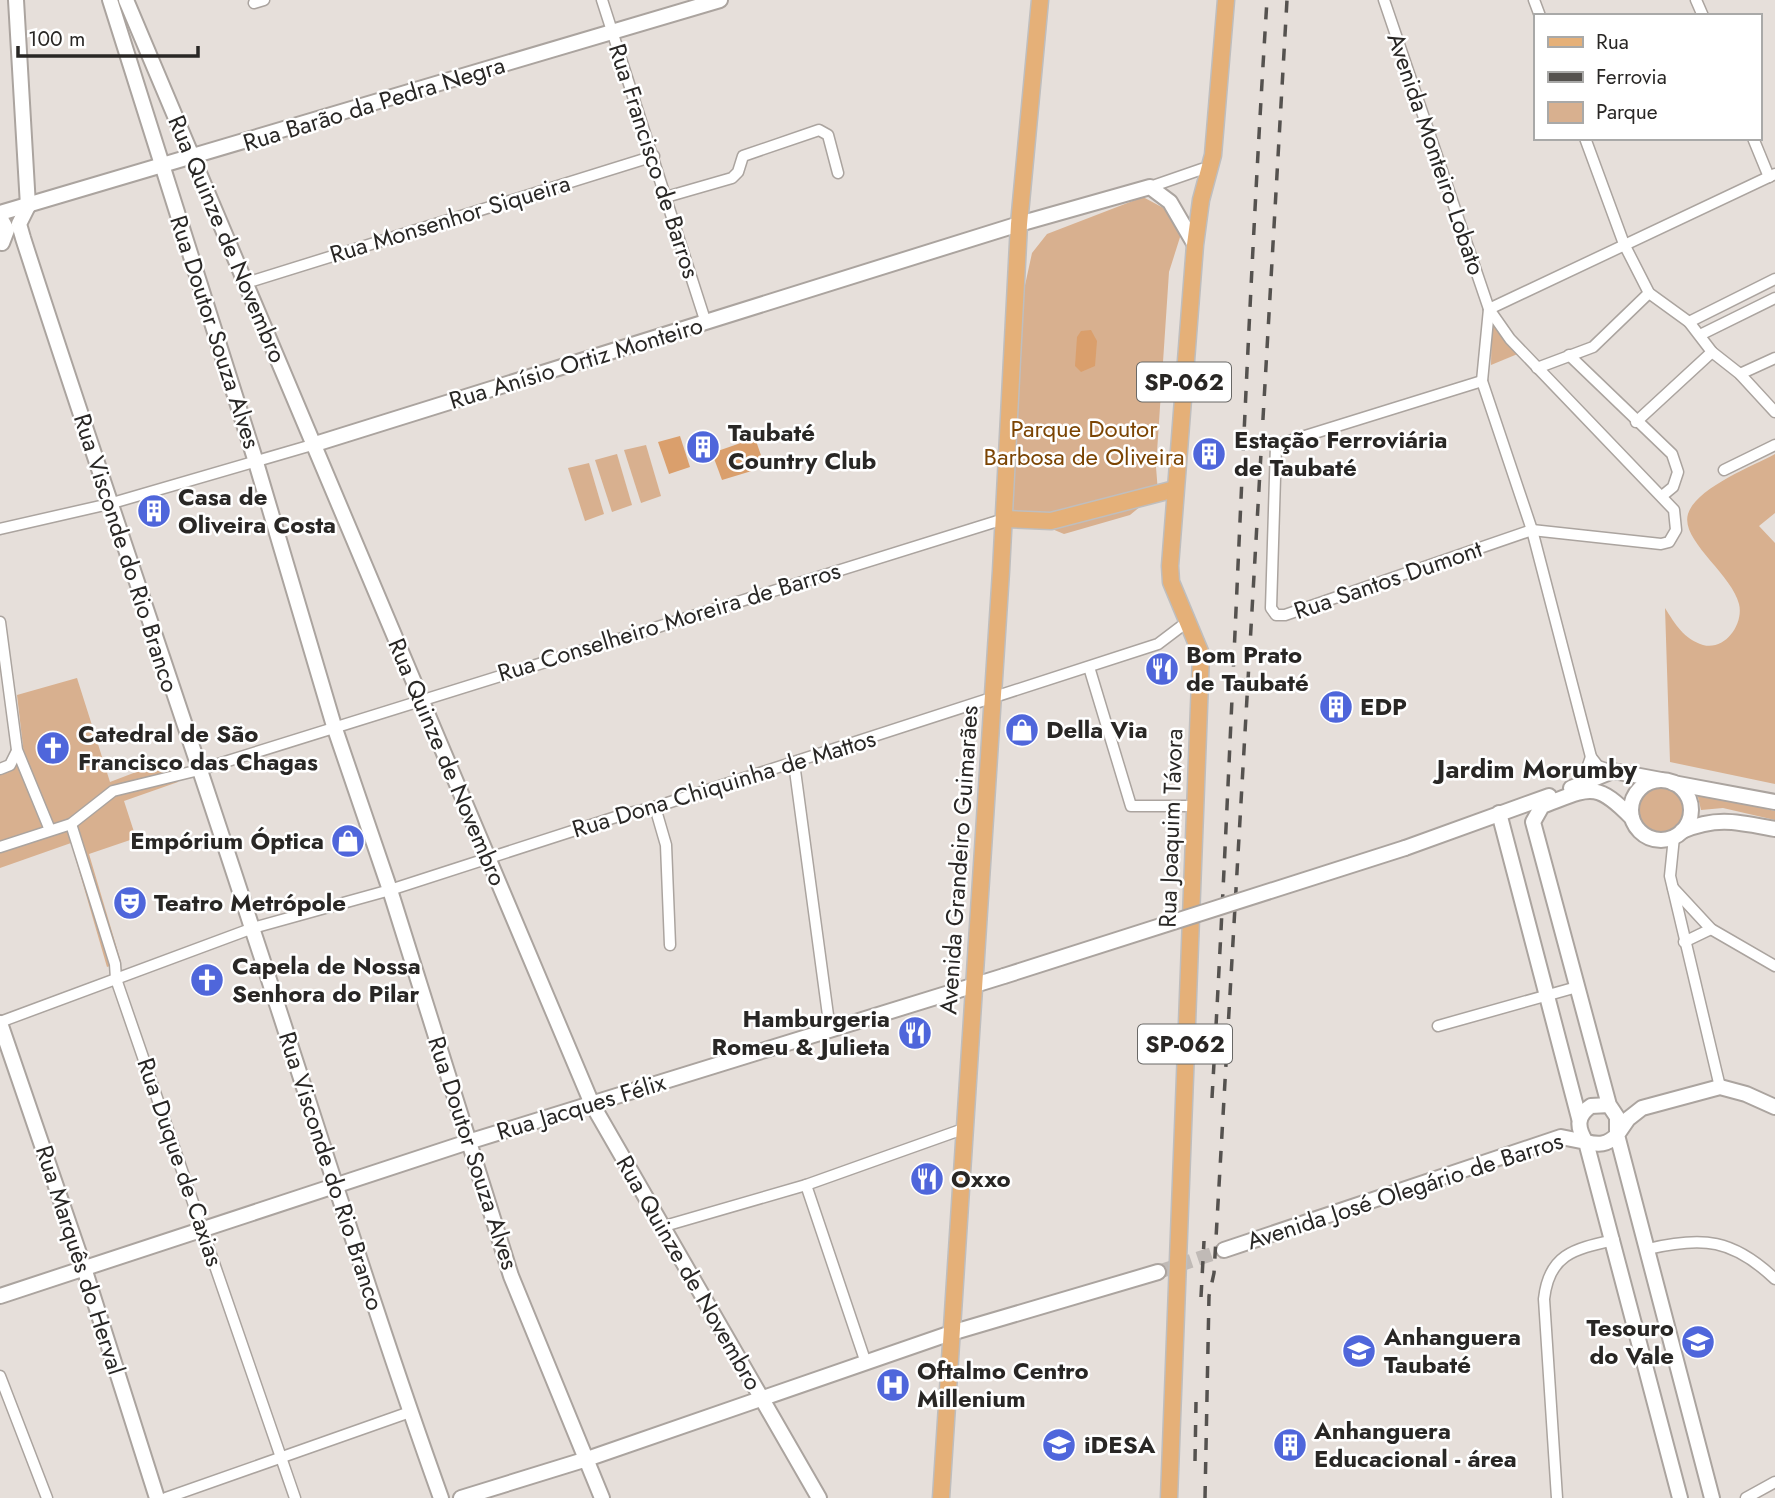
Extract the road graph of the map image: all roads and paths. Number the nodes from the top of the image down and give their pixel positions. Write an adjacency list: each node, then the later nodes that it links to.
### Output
1 (16, 0): 22 (street, Rua Visconde do Rio Branco)
2 (110, 0): 13 (street, Rua Doutor Souza Alves)
3 (127, 0): 10 (street, Rua Quinze de Novembro)
4 (602, 0): 9 (street, Rua Francisco de Barros)
5 (720, 0): 9 (street, Rua Barão da Pedra Negra)
6 (1040, 0): 24 (main road, Avenida Grandeiro Guimarães)
7 (1226, 0): 17 (main road, SP-062)
8 (1385, 0): 33 (street, Avenida Monteiro Lobato)
9 (613, 33): 14 (street, Rua Francisco de Barros); 15 (street, Rua Barão da Pedra Negra)
10 (183, 137): 13 (street); 15 (street, Rua Quinze de Novembro)
11 (1586, 140): 27 (street)
12 (1754, 140): 19 (street)
13 (157, 144): 16 (street, Rua Doutor Souza Alves)
14 (654, 156): 21 (street, Rua Francisco de Barros); 30 (street, Rua Monsenhor Siqueira)
15 (192, 159): 16 (street, Rua Barão da Pedra Negra); 30 (street, Rua Quinze de Novembro)
16 (162, 166): 22 (street, Rua Barão da Pedra Negra); 47 (street, Rua Doutor Souza Alves)
17 (1205, 169): 20 (street, Rua Anísio Ortiz Monteiro); 28 (main road, Rua Joaquim Távora / SP-062)
18 (838, 173): 21 (street)
19 (1772, 176): 27 (street)
20 (1150, 187): 24 (street, Rua Anísio Ortiz Monteiro); 28 (street)
21 (666, 197): 35 (street, Rua Francisco de Barros)
22 (28, 206): 23 (street, Rua Barão da Pedra Negra); 25 (street, Rua Visconde do Rio Branco)
23 (0, 215): 26 (street)
24 (1019, 224): 35 (street, Rua Anísio Ortiz Monteiro); 52 (main road, Avenida Grandeiro Guimarães)
25 (23, 237): 26 (street); 51 (street, Rua Visconde do Rio Branco)
26 (1, 243)
27 (1624, 244): 31 (street); 33 (street)
28 (1195, 245): 49 (main road, Rua Joaquim Távora / SP-062)
29 (1775, 279): 34 (street)
30 (246, 283): 45 (street, Rua Quinze de Novembro)
31 (1649, 293): 34 (street); 38 (street)
32 (1775, 298): 36 (street)
33 (1489, 309): 40 (street); 42 (street)
34 (1689, 322): 36 (street)
35 (706, 323): 45 (street, Rua Anísio Ortiz Monteiro)
36 (1702, 334): 37 (street)
37 (1712, 352): 41 (street); 44 (street)
38 (1569, 355): 40 (street); 44 (street)
39 (1775, 358): 41 (street)
40 (1537, 368): 50 (street)
41 (1740, 374): 43 (street)
42 (1482, 381): 54 (street); 54 (street, Rua Santos Dumont)
43 (1775, 412)
44 (1636, 422): 50 (street)
45 (312, 445): 47 (street, Rua Anísio Ortiz Monteiro); 59 (street, Rua Quinze de Novembro)
46 (1775, 445): 48 (street)
47 (255, 459): 51 (street, Rua Anísio Ortiz Monteiro); 60 (street, Rua Doutor Souza Alves)
48 (1724, 470)
49 (1175, 489): 52 (main road); 56 (main road, Rua Joaquim Távora / SP-062)
50 (1662, 496): 54 (street, Rua Santos Dumont)
51 (109, 504): 53 (street, Rua Anísio Ortiz Monteiro); 65 (street, Rua Visconde do Rio Branco)
52 (1004, 519): 58 (main road, Avenida Grandeiro Guimarães); 59 (street, Rua Conselheiro Moreira de Barros)
53 (0, 528)
54 (1532, 530): 62 (street)
55 (0, 622): 61 (street)
56 (1187, 622): 57 (street, Rua Dona Chiquinha de Mattos); 70 (main road, Rua Joaquim Távora / SP-062)
57 (1088, 667): 58 (street, Rua Dona Chiquinha de Mattos); 70 (street)
58 (992, 698): 63 (street, Rua Dona Chiquinha de Mattos); 88 (main road, Avenida Grandeiro Guimarães)
59 (420, 699): 60 (street, Rua Conselheiro Moreira de Barros); 79 (street, Rua Quinze de Novembro)
60 (334, 726): 65 (street, Rua Conselheiro Moreira de Barros); 81 (street, Rua Doutor Souza Alves)
61 (17, 750): 64 (street); 76 (street)
62 (1591, 757): 66 (street); 68 (street)
63 (794, 763): 71 (street, Rua Dona Chiquinha de Mattos); 93 (street)
64 (0, 769)
65 (199, 770): 74 (street, Rua Conselheiro Moreira de Barros); 82 (street, Rua Visconde do Rio Branco)
66 (1612, 772): 67 (street); 68 (street, Rua Jacques Félix)
67 (1667, 782): 69 (street); 73 (street); 77 (street)
68 (1581, 785): 72 (street, Rua Jacques Félix)
69 (1775, 802)
70 (1194, 806): 131 (main road, Rua Joaquim Távora / SP-062)
71 (655, 807): 79 (street, Rua Dona Chiquinha de Mattos); 85 (street)
72 (1499, 813): 88 (street, Rua Jacques Félix, bridge); 90 (street)
73 (1632, 818): 77 (street); 89 (street)
74 (71, 824): 76 (street); 87 (street, Rua Duque de Caxias)
75 (1775, 829): 77 (street)
76 (50, 830): 78 (street)
77 (1678, 834): 80 (street)
78 (0, 847)
79 (489, 859): 81 (street, Rua Dona Chiquinha de Mattos); 95 (street, Rua Quinze de Novembro)
80 (1673, 888): 83 (street); 84 (street)
81 (390, 890): 82 (street, Rua Dona Chiquinha de Mattos); 101 (street, Rua Doutor Souza Alves)
82 (253, 928): 87 (street, Rua Dona Chiquinha de Mattos); 104 (street, Rua Visconde do Rio Branco)
83 (1711, 929): 84 (street); 86 (street)
84 (1684, 942): 94 (street)
85 (670, 945)
86 (1775, 966)
87 (116, 979): 91 (street, Rua Dona Chiquinha de Mattos); 106 (street, Rua Duque de Caxias)
88 (973, 985): 93 (street, Rua Jacques Félix); 99 (main road, Avenida Grandeiro Guimarães)
89 (1577, 987): 90 (street); 96 (street)
90 (1547, 995): 92 (street); 98 (street)
91 (0, 1023): 110 (street, Rua Marquês do Herval)
92 (1438, 1026)
93 (830, 1030): 95 (street, Rua Jacques Félix)
94 (1720, 1087): 97 (street); 100 (street)
95 (592, 1104): 101 (street, Rua Jacques Félix); 105 (street, Rua Quinze de Novembro)
96 (1609, 1105): 98 (street); 100 (street)
97 (1775, 1107)
98 (1579, 1118): 102 (street)
99 (966, 1128): 103 (street); 114 (main road, Avenida Grandeiro Guimarães)
100 (1617, 1135): 102 (street); 108 (street)
101 (468, 1142): 104 (street, Rua Jacques Félix); 120 (street, Rua Doutor Souza Alves)
102 (1586, 1142): 107 (street); 109 (street, Avenida José Olegário de Barros)
103 (806, 1185): 105 (street); 115 (street)
104 (334, 1187): 106 (street, Rua Jacques Félix); 118 (street, Rua Visconde do Rio Branco)
105 (661, 1227): 117 (street, Rua Quinze de Novembro)
106 (204, 1228): 110 (street, Rua Jacques Félix); 119 (street, Rua Duque de Caxias)
107 (1614, 1240): 132 (street); 133 (street)
108 (1648, 1249): 112 (street); 134 (street)
109 (1224, 1250)
110 (84, 1268): 113 (street, Rua Jacques Félix); 123 (street, Rua Marquês do Herval)
111 (1158, 1272): 114 (street)
112 (1775, 1279)
113 (0, 1296)
114 (951, 1333): 115 (street); 130 (main road, Avenida Grandeiro Guimarães)
115 (866, 1363): 117 (street)
116 (0, 1376): 122 (street)
117 (761, 1397): 120 (street); 129 (street, Rua Quinze de Novembro)
118 (410, 1412): 119 (street); 126 (street, Rua Visconde do Rio Branco)
119 (282, 1457): 124 (street); 125 (street, Rua Duque de Caxias)
120 (587, 1460): 127 (street); 128 (street, Rua Doutor Souza Alves)
121 (1775, 1482): 135 (street)
122 (47, 1498)
123 (157, 1498)
124 (166, 1498)
125 (295, 1498)
126 (440, 1498)
127 (461, 1498)
128 (602, 1498)
129 (819, 1498)
130 (941, 1498)
131 (1169, 1498)
132 (1557, 1498)
133 (1681, 1498)
134 (1712, 1498)
135 (1746, 1498)

